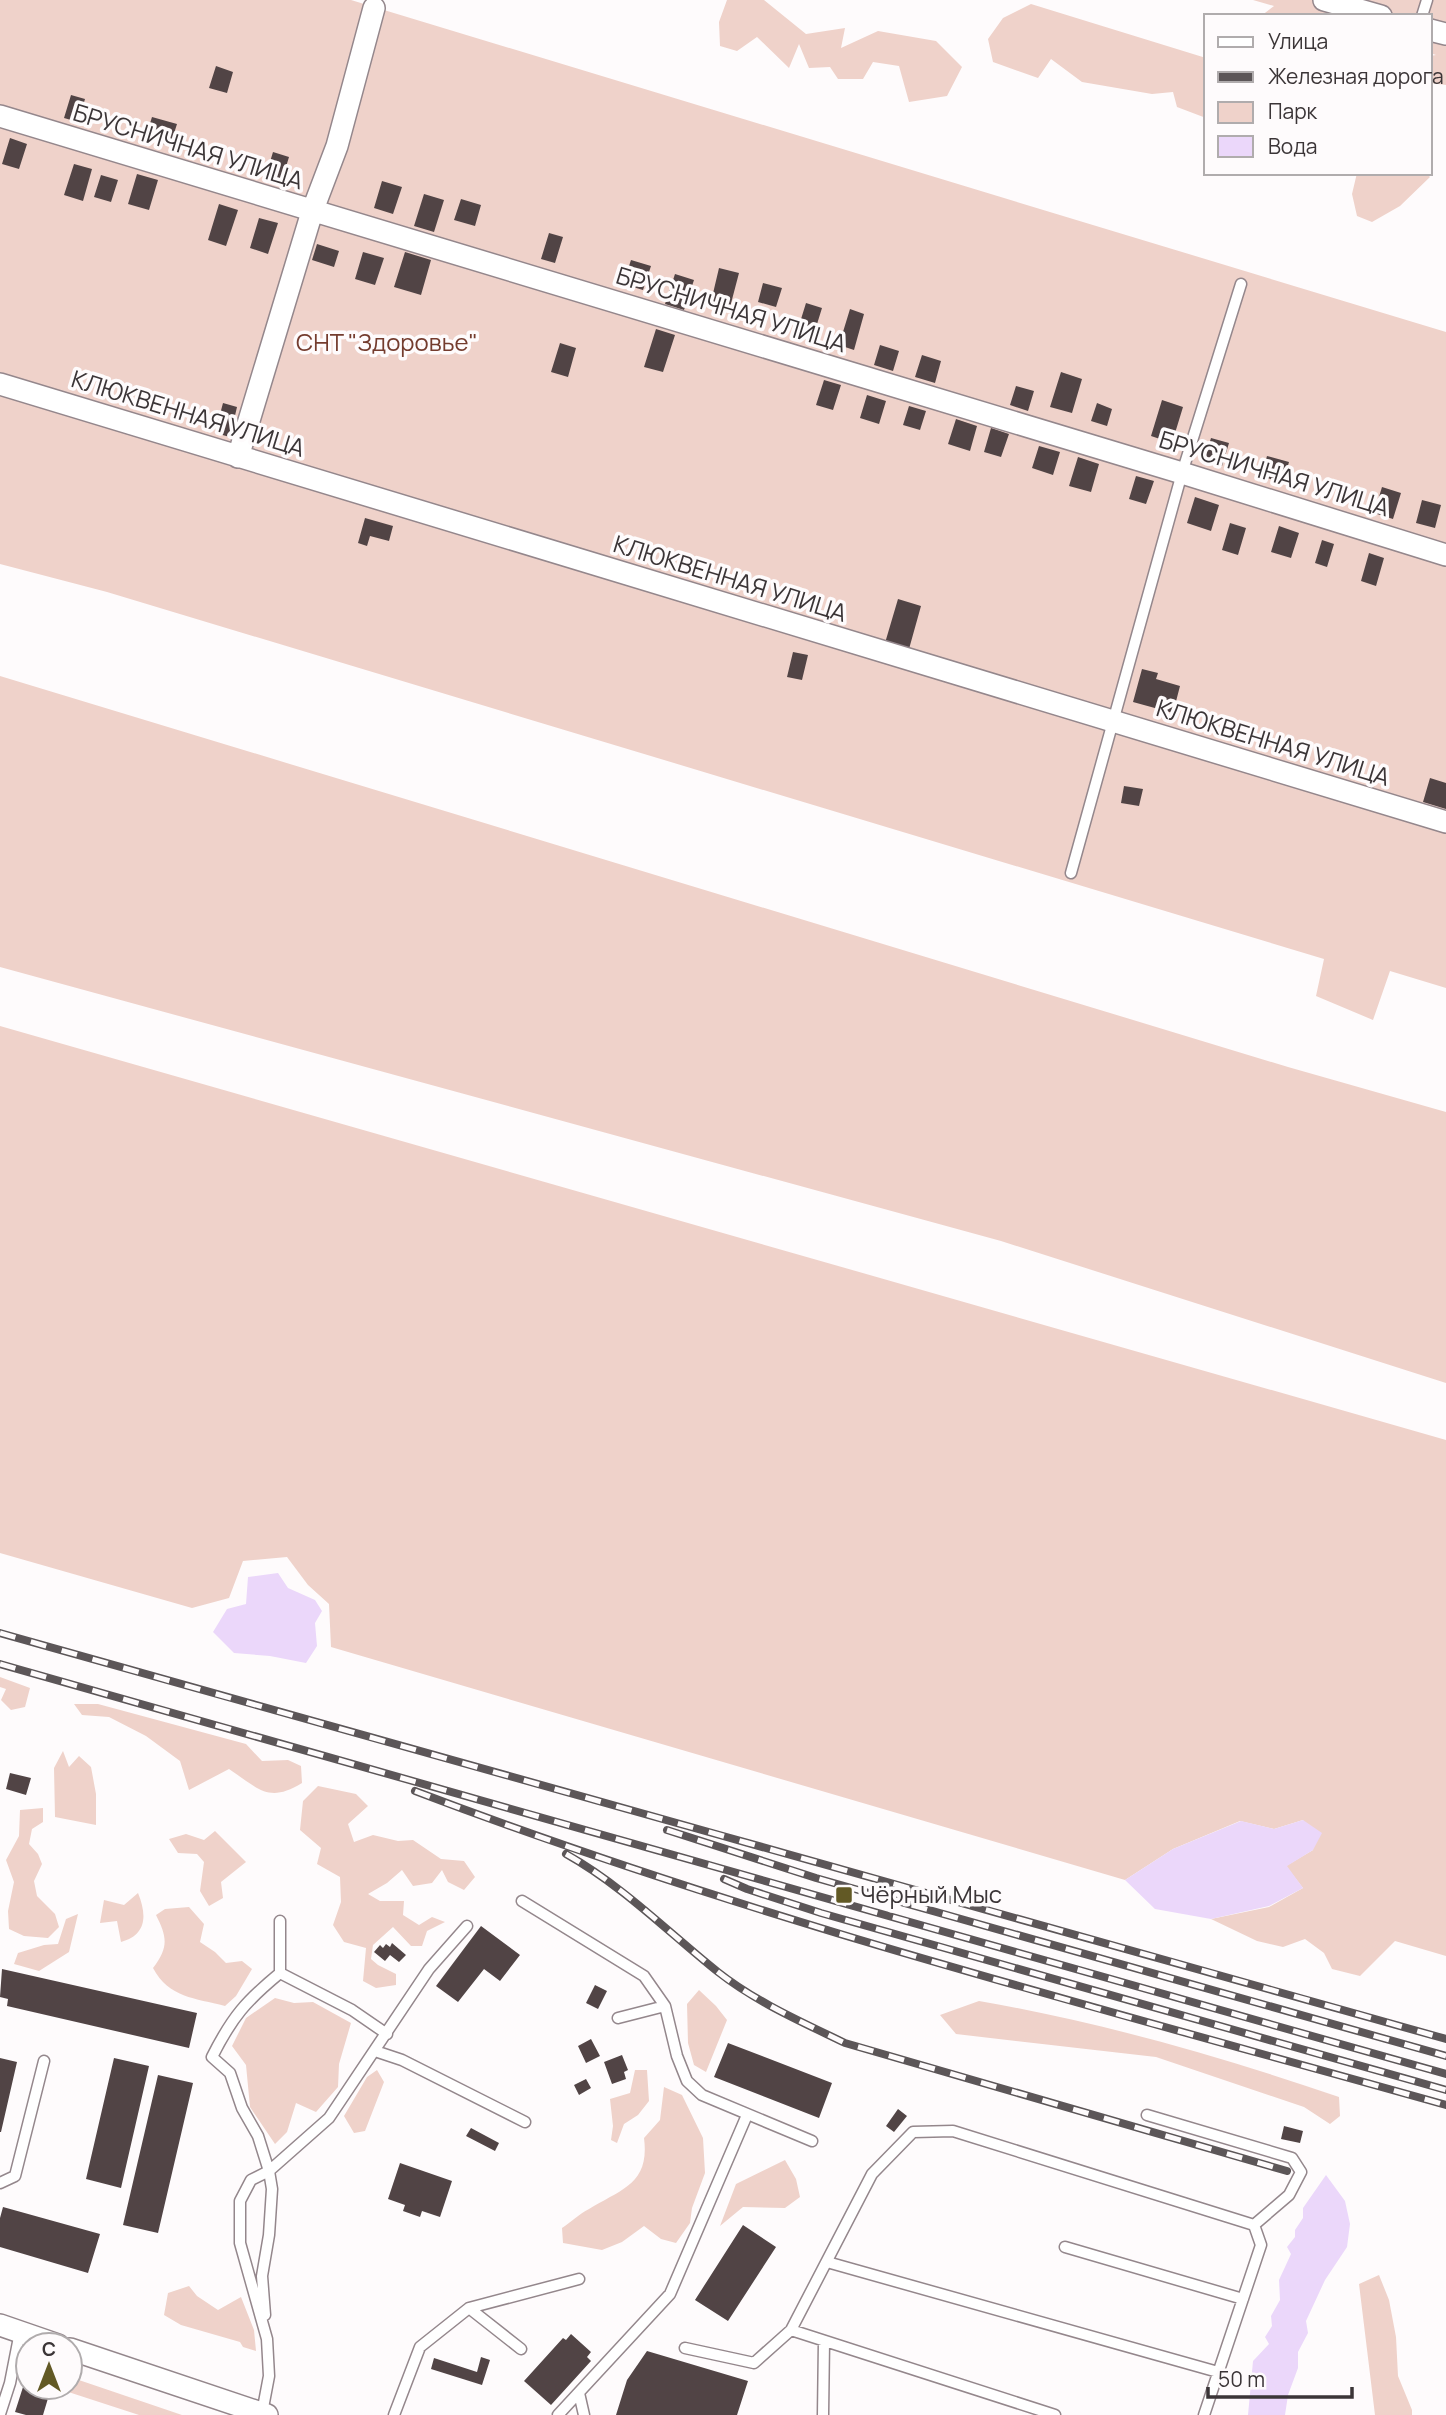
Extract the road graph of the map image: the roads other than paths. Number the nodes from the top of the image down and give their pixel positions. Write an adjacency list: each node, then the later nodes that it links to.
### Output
1 (1324, 0): 3 (street)
2 (374, 8): 5 (street)
3 (1374, 14)
4 (0, 116): 5 (street, БРУСНИЧНАЯ УЛИЦА)
5 (312, 212): 8 (street); 9 (street, БРУСНИЧНАЯ УЛИЦА)
6 (1241, 284): 9 (lane)
7 (0, 384): 8 (street, КЛЮКВЕННАЯ УЛИЦА)
8 (237, 457): 11 (street, КЛЮКВЕННАЯ УЛИЦА)
9 (1182, 473): 10 (street, БРУСНИЧНАЯ УЛИЦА); 11 (lane)
10 (1446, 555)
11 (1111, 722): 12 (street, КЛЮКВЕННАЯ УЛИЦА); 13 (lane)
12 (1446, 822)
13 (1071, 873)
14 (522, 1901): 18 (lane)
15 (280, 1921): 17 (lane)
16 (467, 1926): 20 (lane)
17 (280, 1973): 20 (lane); 27 (lane)
18 (665, 2006): 19 (lane); 23 (lane)
19 (618, 2018)
20 (387, 2034): 21 (lane)
21 (375, 2052): 25 (lane); 27 (lane)
22 (44, 2061): 28 (lane)
23 (747, 2115): 26 (lane); 43 (lane)
24 (1147, 2115): 29 (lane)
25 (526, 2122)
26 (812, 2141)
27 (269, 2171): 37 (lane); 37 (lane)
28 (0, 2183)
29 (1254, 2225): 31 (lane); 33 (lane)
30 (1065, 2247): 33 (lane)
31 (827, 2262): 36 (lane); 42 (lane)
32 (579, 2279): 34 (lane)
33 (1243, 2299): 42 (lane)
34 (469, 2308): 40 (lane); 46 (lane)
35 (10, 2329): 44 (lane)
36 (791, 2330): 38 (lane); 39 (lane)
37 (267, 2339): 45 (lane)
38 (824, 2341): 49 (lane); 50 (lane)
39 (685, 2348)
40 (521, 2349)
41 (84, 2354): 45 (street)
42 (1218, 2372): 51 (lane)
43 (579, 2393): 47 (lane); 48 (lane)
44 (0, 2414)
45 (264, 2414)
46 (394, 2415)
47 (558, 2415)
48 (584, 2415)
49 (823, 2415)
50 (1055, 2415)
51 (1204, 2415)

